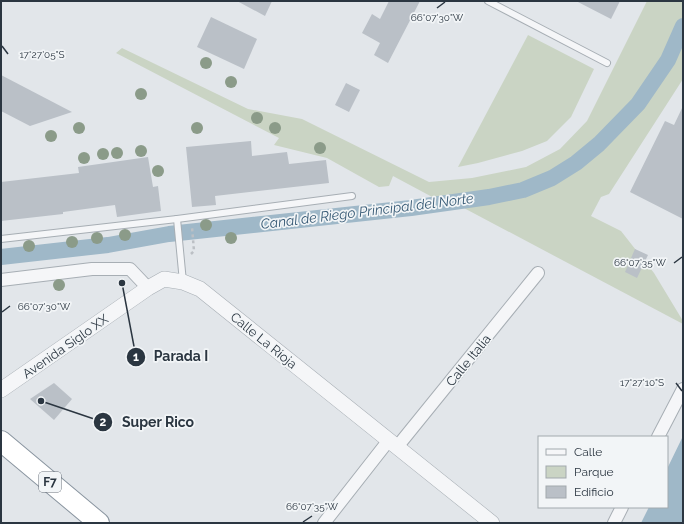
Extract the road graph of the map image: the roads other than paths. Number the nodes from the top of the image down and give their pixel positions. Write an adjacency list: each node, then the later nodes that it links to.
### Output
1 (488, 1): 2 (lane)
2 (607, 63)
3 (352, 196): 4 (lane)
4 (177, 219): 5 (lane); 8 (lane)
5 (1, 239)
6 (538, 273): 14 (street, Calle Italia)
7 (1, 280): 9 (street)
8 (183, 282): 9 (street, Calle La Rioja); 14 (street, Calle La Rioja)
9 (148, 288): 11 (street, Avenida Siglo XX)
10 (683, 389): 12 (street)
11 (1, 390)
12 (659, 436)
13 (1, 441): 16 (highway, F7)
14 (393, 444): 17 (street, Calle Italia); 18 (street, Calle La Rioja)
15 (622, 508): 19 (street)
16 (99, 523)
17 (324, 523)
18 (492, 523)
19 (614, 523)

